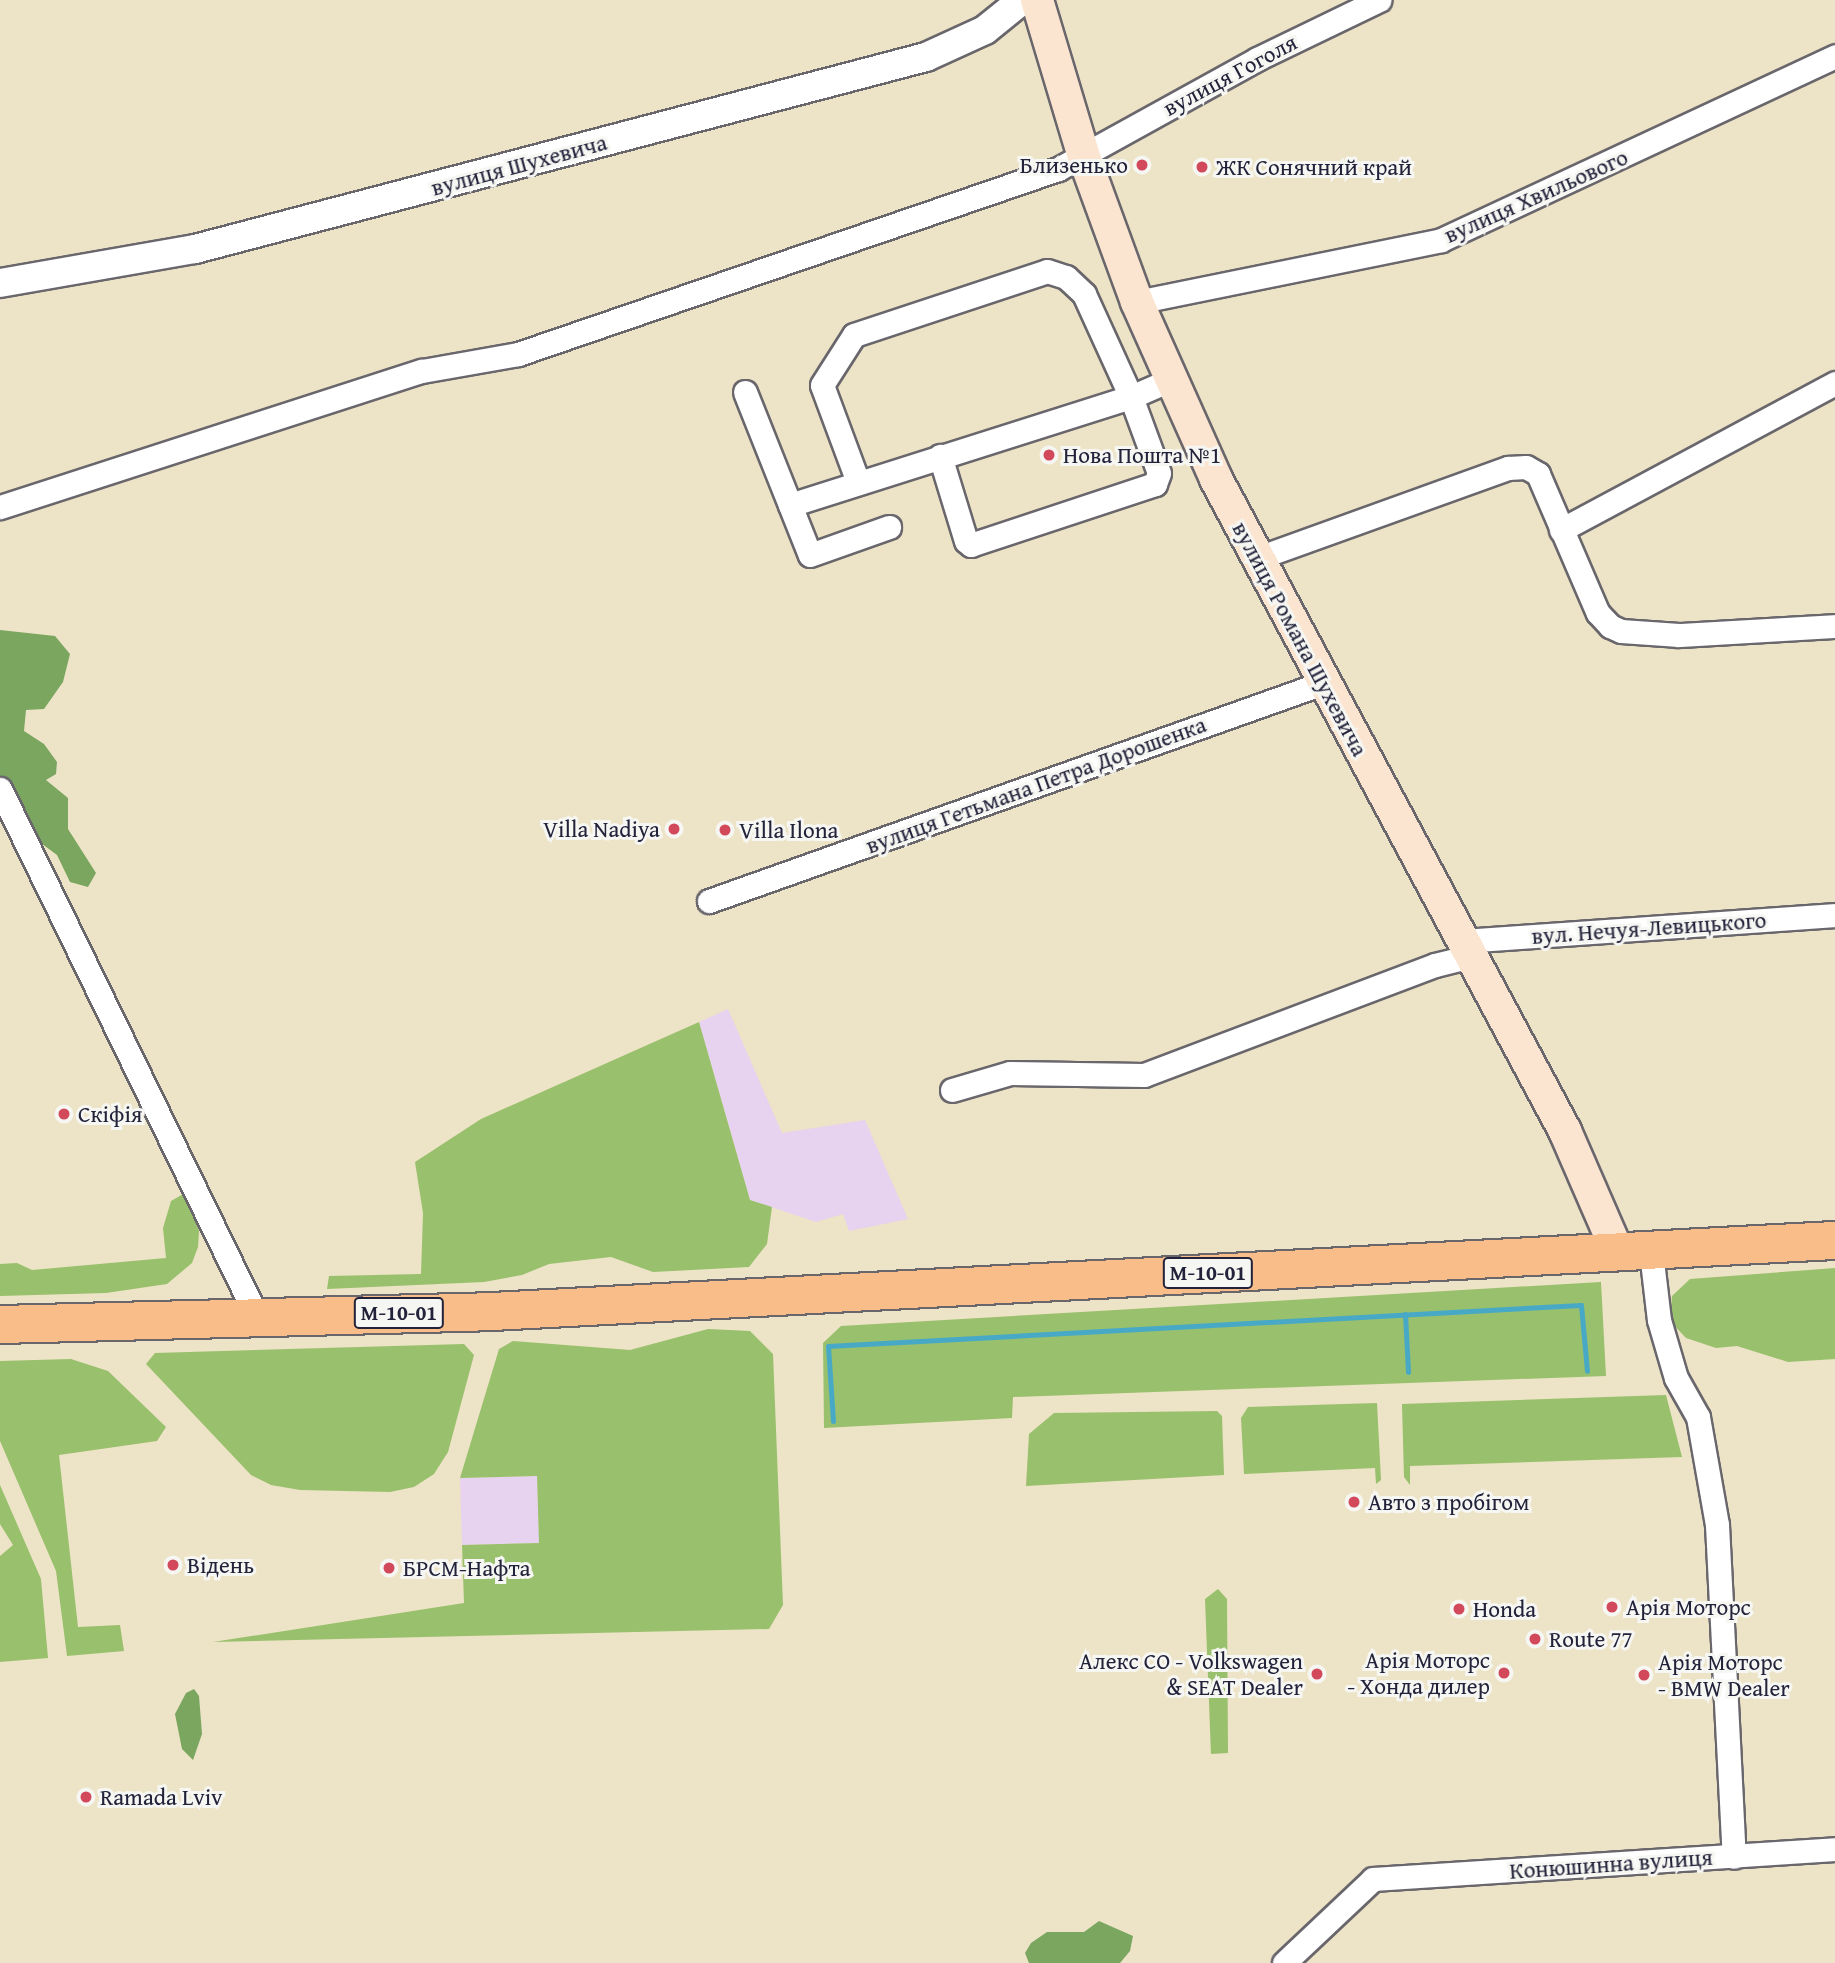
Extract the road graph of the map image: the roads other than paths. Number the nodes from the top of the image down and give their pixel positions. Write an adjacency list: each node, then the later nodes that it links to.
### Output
1 (1022, 0): 6 (street, вулиця Шухевича)
2 (1037, 0): 5 (main road, вулиця Романа Шухевича)
3 (1379, 0): 5 (street, вулиця Гоголя)
4 (1835, 56): 7 (street, вулиця Хвильового)
5 (1084, 157): 7 (main road, вулиця Романа Шухевича); 15 (street, вулиця Гоголя)
6 (0, 283)
7 (1138, 302): 8 (main road, вулиця Романа Шухевича)
8 (1170, 380): 11 (street); 18 (main road, вулиця Романа Шухевича)
9 (1835, 383): 17 (street)
10 (745, 392): 14 (street)
11 (1131, 397): 12 (street); 12 (street); 13 (street)
12 (940, 456): 13 (street)
13 (858, 482): 14 (street)
14 (790, 505): 16 (street)
15 (0, 507)
16 (889, 527)
17 (1561, 530): 18 (street); 19 (street)
18 (1255, 559): 20 (main road, вулиця Романа Шухевича)
19 (1835, 626)
20 (1323, 683): 22 (street, вулиця Гетьмана Петра Дорошенка); 24 (main road, вулиця Романа Шухевича)
21 (0, 789): 28 (street)
22 (709, 901)
23 (1835, 915): 24 (street, вул. Нечуя-Левицького)
24 (1467, 949): 25 (street, вул. Нечуя-Левицького); 27 (main road, вулиця Романа Шухевича)
25 (952, 1090)
26 (1835, 1240): 27 (highway, М-10-01)
27 (1635, 1253): 28 (highway, М-10-01); 31 (street, Конюшинна вулиця)
28 (257, 1317): 29 (highway, М-10-01)
29 (0, 1324)
30 (1835, 1849): 31 (street)
31 (1734, 1857): 32 (street, Конюшинна вулиця)
32 (1284, 1963)

